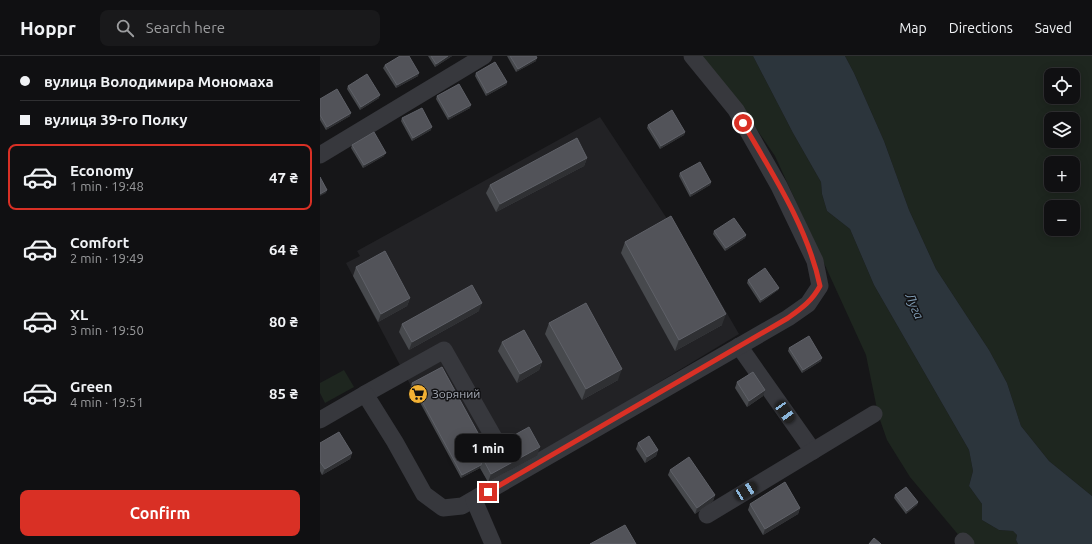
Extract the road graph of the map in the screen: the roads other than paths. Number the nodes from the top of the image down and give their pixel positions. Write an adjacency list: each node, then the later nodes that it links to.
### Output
1 (484, 56): 3 (street)
2 (692, 56): 4 (street)
3 (321, 152)
4 (739, 346): 9 (street); 10 (street)
5 (365, 394): 7 (street); 8 (street); 10 (street)
6 (874, 414): 9 (street)
7 (320, 420)
8 (497, 443)
9 (813, 451): 11 (street)
10 (474, 500): 12 (street)
11 (707, 515)
12 (493, 544)

